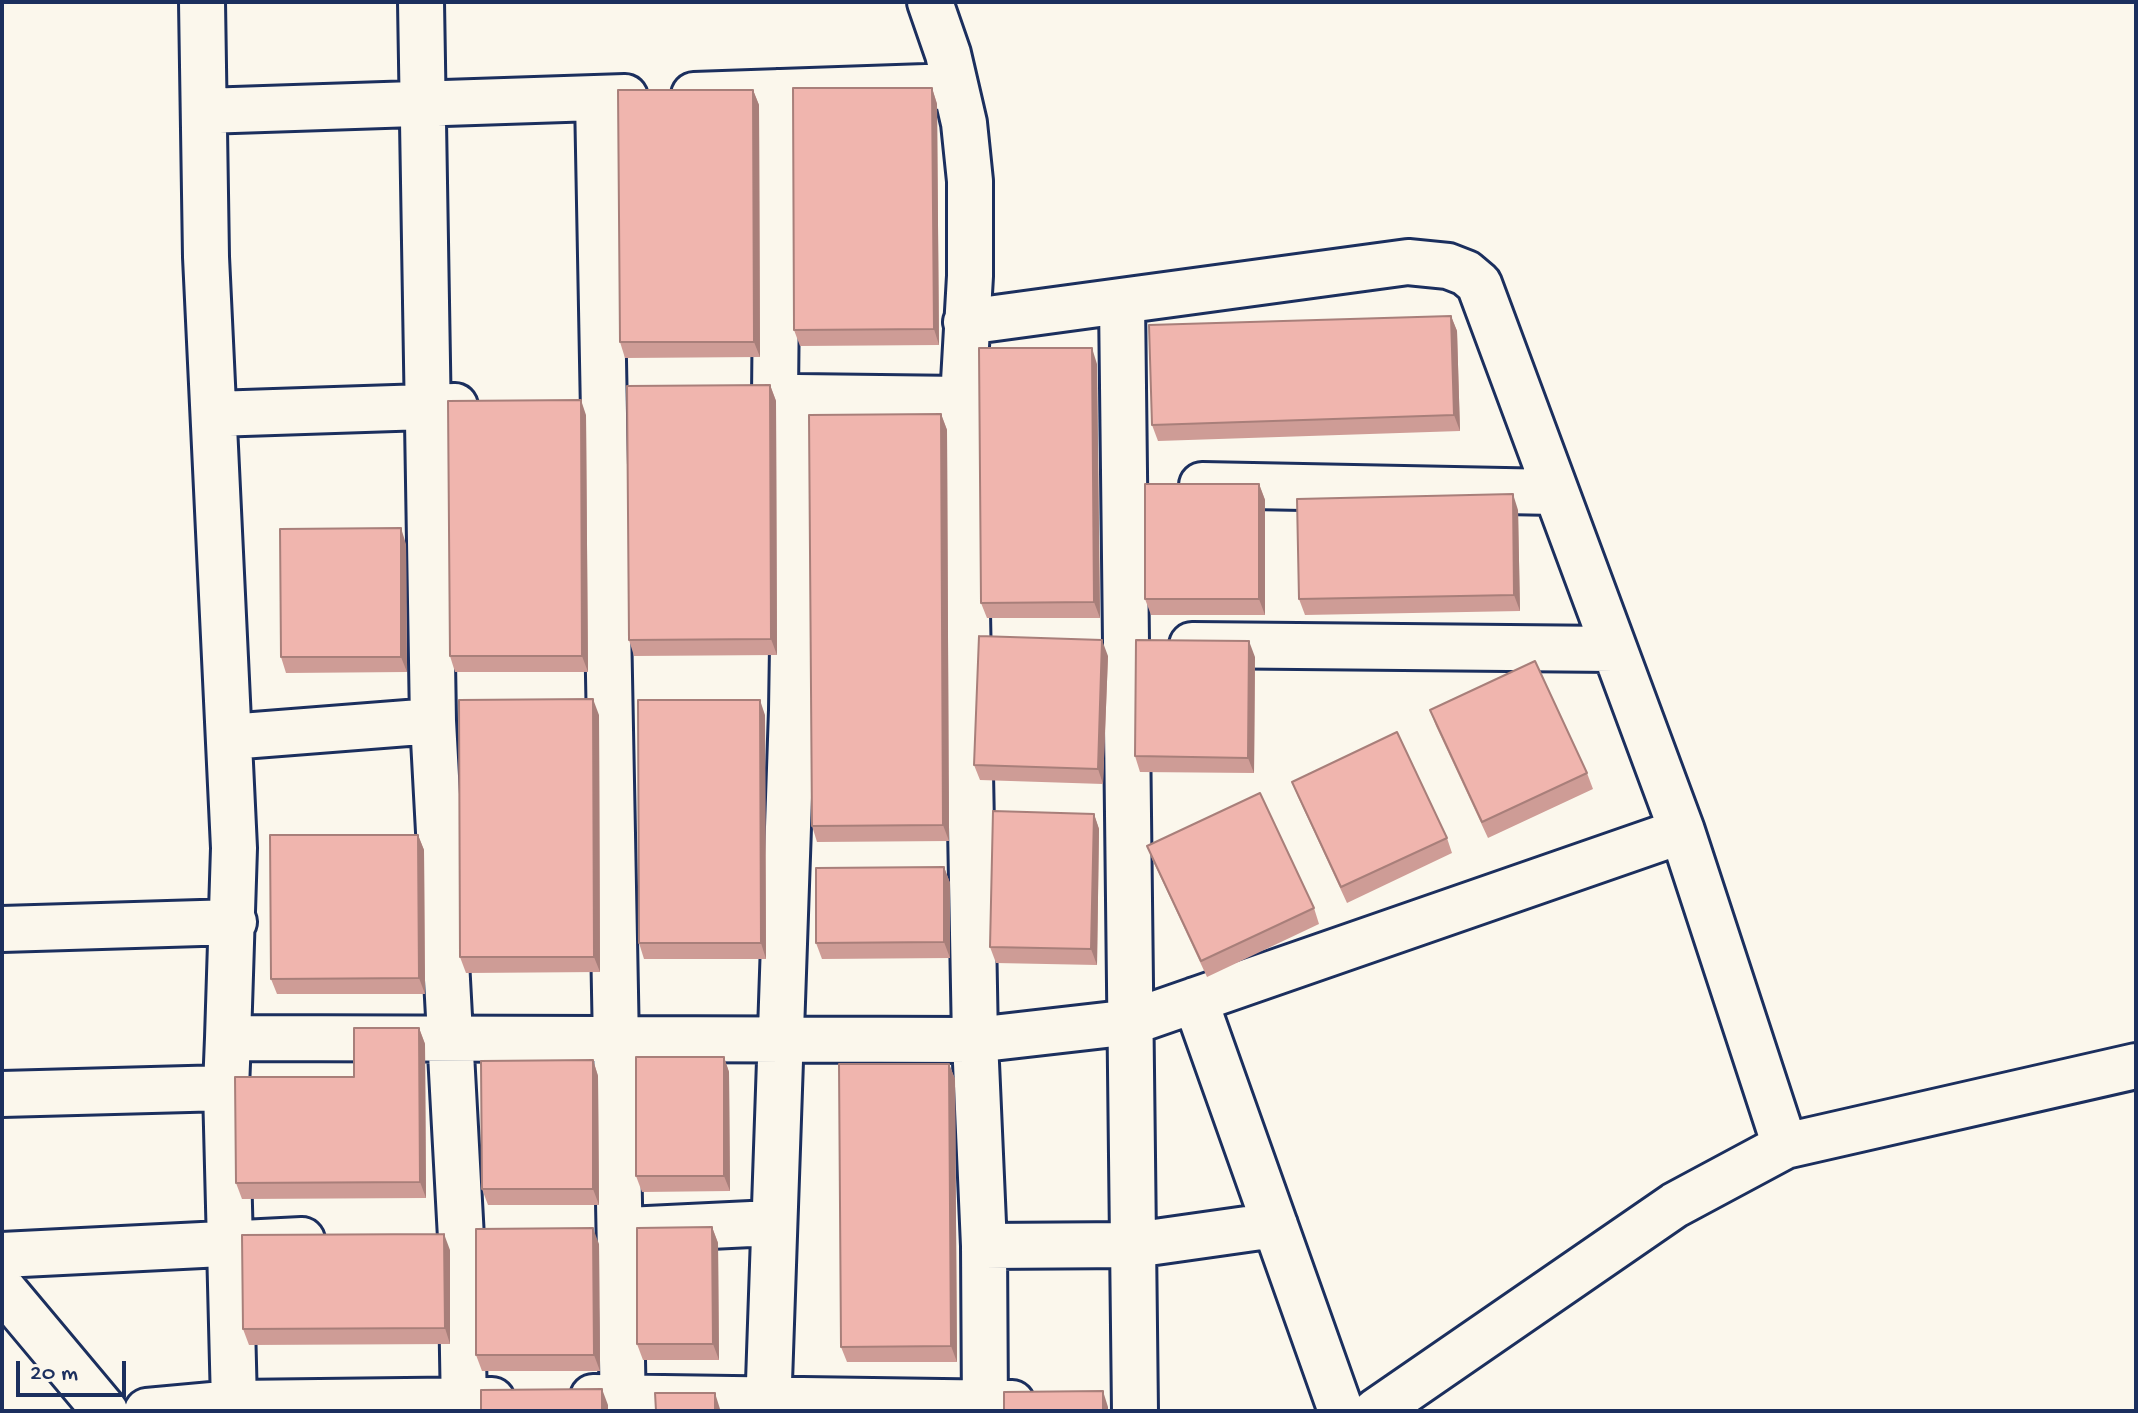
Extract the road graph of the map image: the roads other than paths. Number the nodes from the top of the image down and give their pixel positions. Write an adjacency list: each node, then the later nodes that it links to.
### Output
1 (202, 2): 8 (street)
2 (421, 2): 7 (street)
3 (930, 2): 4 (street)
4 (955, 86): 5 (street); 10 (street)
5 (778, 92): 6 (street); 12 (street)
6 (598, 98): 7 (street); 24 (street)
7 (423, 104): 8 (street); 15 (street)
8 (204, 111): 16 (street)
9 (1122, 301): 10 (street); 17 (street); 18 (street)
10 (966, 322): 13 (street)
11 (728, 395): 12 (street)
12 (786, 396): 13 (street); 26 (street)
13 (963, 399): 29 (street)
14 (490, 404): 15 (street)
15 (426, 407): 16 (street); 27 (street)
16 (214, 414): 28 (street)
17 (1124, 484): 18 (street); 19 (street)
18 (1555, 492): 21 (street)
19 (1125, 644): 20 (street); 21 (street); 32 (street)
20 (1078, 645)
21 (1614, 649): 33 (street)
22 (477, 706): 27 (street)
23 (566, 708): 24 (street)
24 (627, 710): 43 (street)
25 (748, 710): 26 (street)
26 (792, 710): 36 (street)
27 (433, 713): 28 (street); 42 (street)
28 (229, 737): 38 (street)
29 (970, 817): 30 (street); 34 (street)
30 (1018, 818)
31 (1081, 819): 32 (street)
32 (1128, 819): 41 (street)
33 (1682, 831): 40 (street); 50 (street)
34 (974, 872): 35 (street); 46 (street)
35 (927, 873)
36 (786, 875): 37 (street); 45 (street)
37 (833, 875)
38 (234, 922): 39 (street); 44 (street)
39 (2, 929)
40 (1195, 1000): 41 (street); 52 (street)
41 (1132, 1022): 46 (street); 57 (street)
42 (450, 1036): 43 (street); 44 (street); 64 (street)
43 (618, 1037): 45 (street); 53 (street)
44 (228, 1038): 48 (street)
45 (779, 1039): 46 (street); 51 (street)
46 (975, 1040): 58 (street)
47 (2136, 1066): 50 (street)
48 (226, 1088): 49 (street); 56 (street)
49 (2, 1094)
50 (1785, 1146): 70 (street)
51 (772, 1223): 53 (street); 63 (street)
52 (1275, 1225): 57 (street); 69 (street)
53 (621, 1231): 54 (street); 62 (street)
54 (573, 1233)
55 (341, 1240): 56 (street)
56 (230, 1241): 59 (street); 61 (street)
57 (1134, 1245): 58 (street); 65 (street)
58 (984, 1246): 66 (street)
59 (2, 1255)
60 (2, 1288): 67 (street)
61 (234, 1403): 64 (street); 68 (street)
62 (623, 1404): 63 (street); 64 (street)
63 (768, 1405): 66 (street)
64 (464, 1406)
65 (1135, 1406): 66 (street)
66 (984, 1407)
67 (105, 1411)
68 (147, 1411)
69 (1341, 1411)
70 (1376, 1411)

